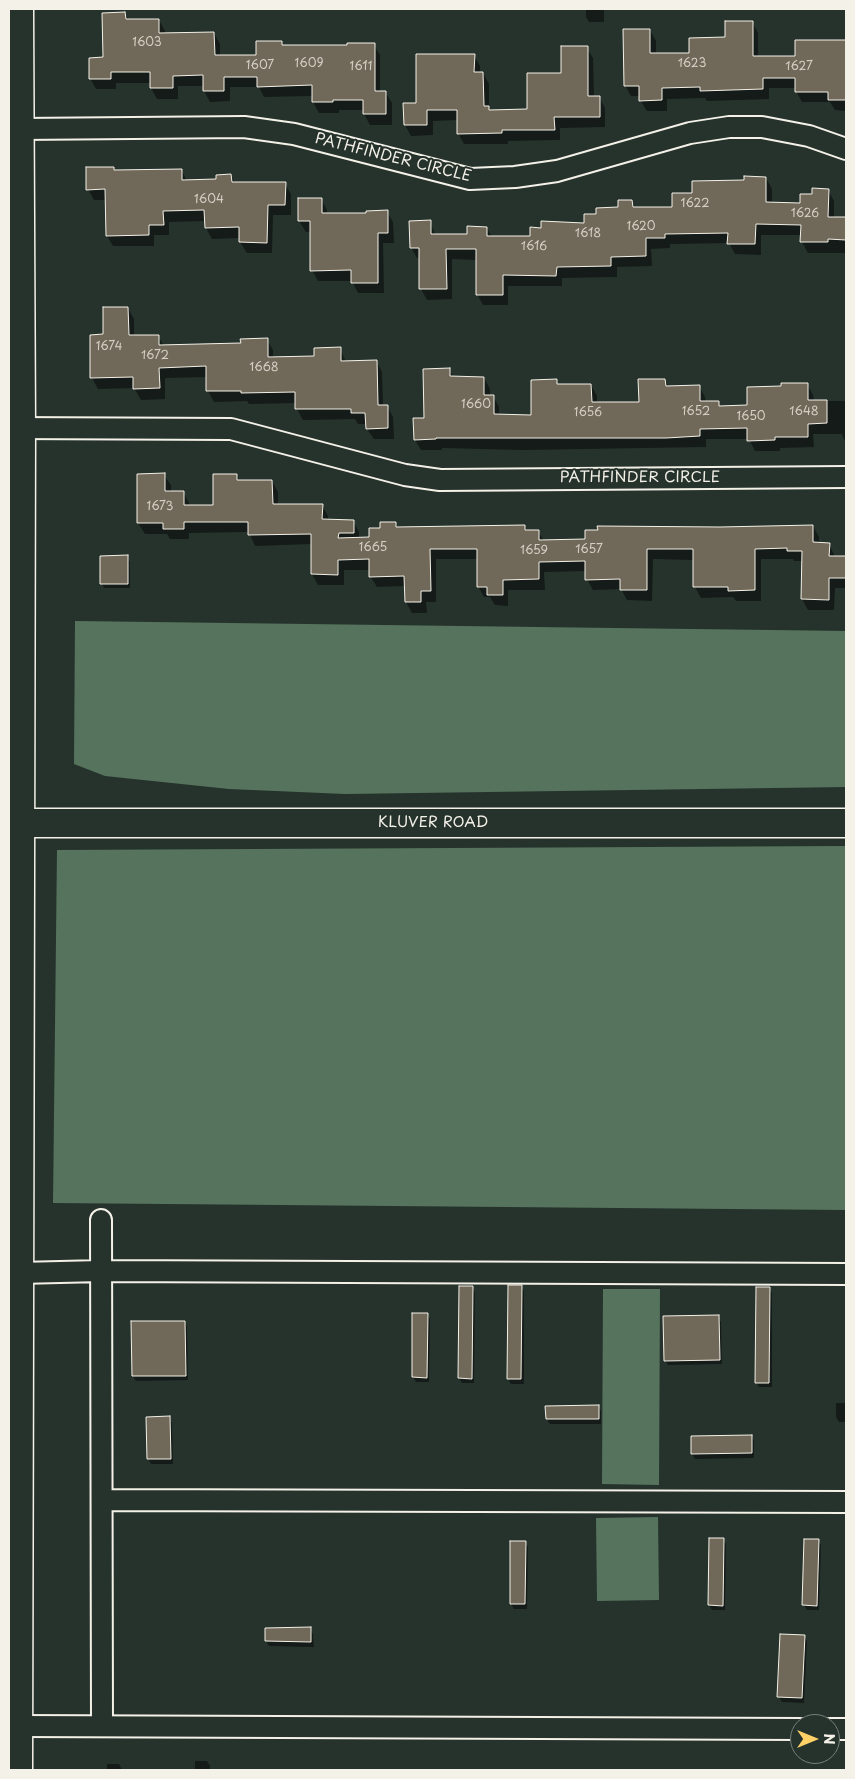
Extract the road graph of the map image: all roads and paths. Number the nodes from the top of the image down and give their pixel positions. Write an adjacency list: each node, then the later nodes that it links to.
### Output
1 (19, 9): 2 (street)
2 (20, 129): 3 (street, PATHFINDER CIRCLE); 4 (street)
3 (846, 149)
4 (15, 428): 5 (street, PATHFINDER CIRCLE); 6 (street)
5 (846, 477)
6 (20, 823): 7 (street, KLUVER ROAD); 10 (street)
7 (846, 824)
8 (101, 1220): 9 (street)
9 (101, 1271): 10 (street); 11 (street); 12 (street)
10 (19, 1273): 15 (street)
11 (846, 1274)
12 (102, 1500): 13 (street); 14 (street)
13 (846, 1502)
14 (102, 1725): 15 (street); 16 (street)
15 (19, 1726): 17 (street)
16 (790, 1729)
17 (18, 1770)

